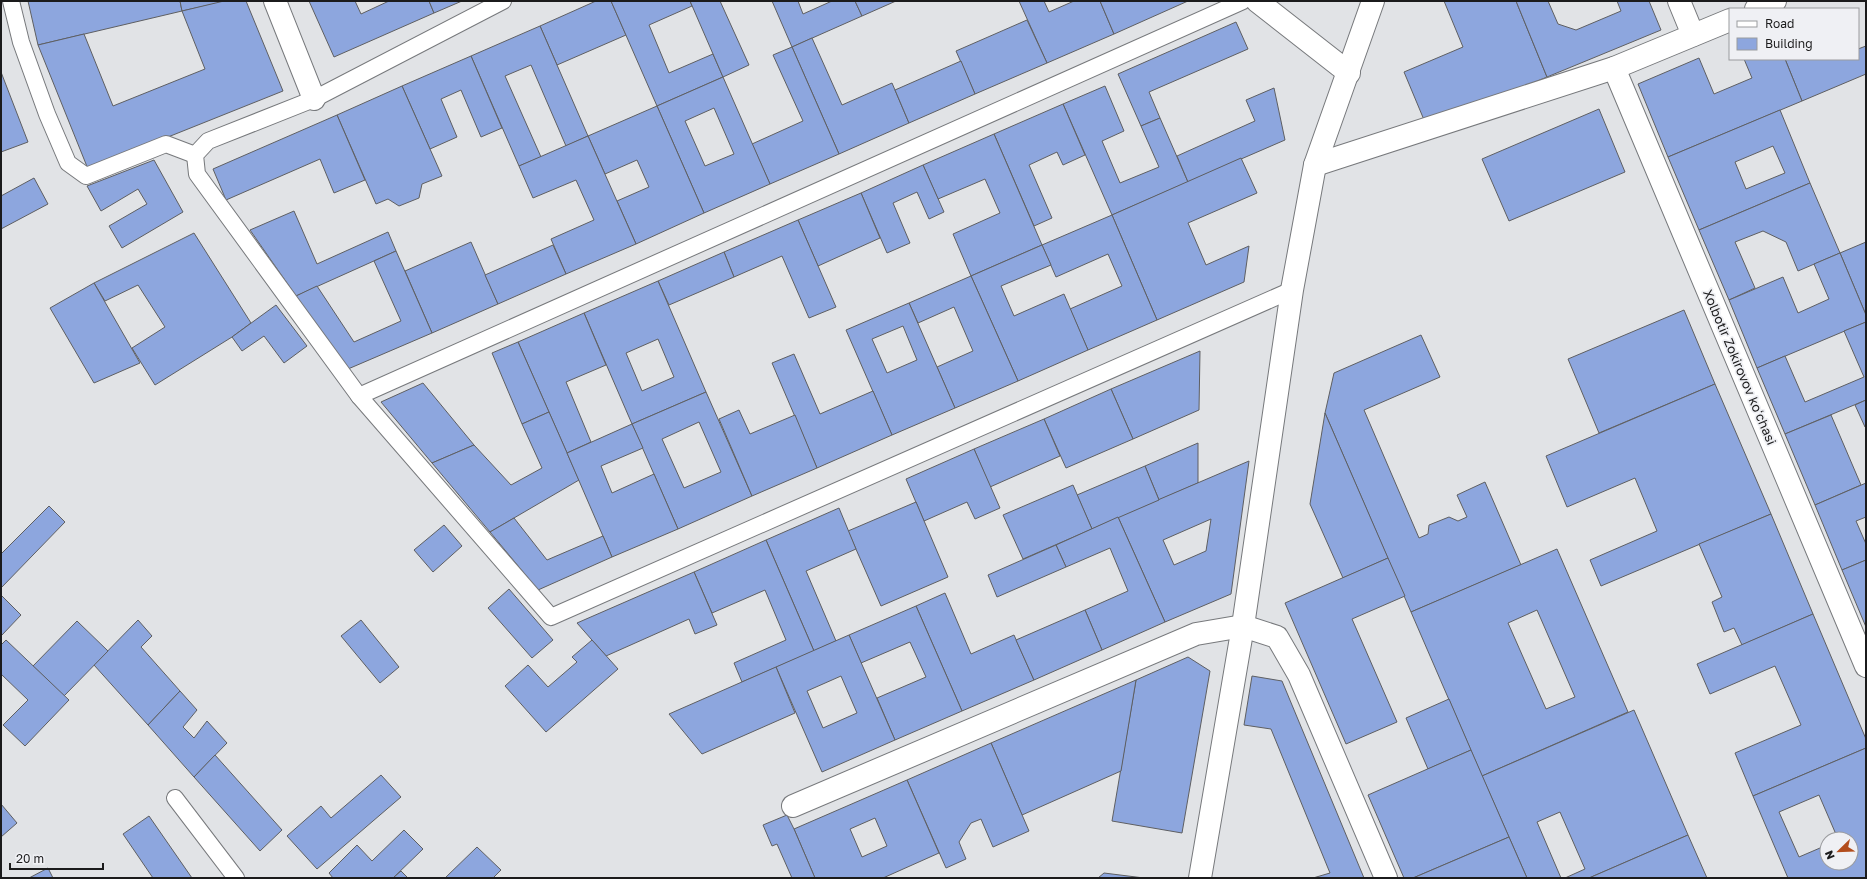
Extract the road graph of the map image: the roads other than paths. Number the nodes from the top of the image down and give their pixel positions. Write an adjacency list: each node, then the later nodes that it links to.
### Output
1 (11, 1): 15 (lane)
2 (275, 1): 14 (street)
3 (503, 1): 14 (lane)
4 (1243, 1): 18 (lane)
5 (1258, 1): 13 (street)
6 (1373, 1): 13 (street)
7 (1679, 1): 11 (street)
8 (1775, 1): 9 (street)
9 (1758, 8)
10 (1729, 20): 11 (street)
11 (1693, 35): 12 (street)
12 (1614, 68): 16 (street); 20 (street, Xolbotir Zokirovov koʻchasi)
13 (1349, 72): 16 (street)
14 (314, 99): 15 (lane)
15 (195, 155): 18 (lane)
16 (1316, 165): 17 (street)
17 (1292, 290): 18 (lane); 19 (street)
18 (359, 396)
19 (1243, 626): 22 (street); 24 (street); 25 (street)
20 (1866, 666)
21 (175, 798): 23 (lane)
22 (793, 806)
23 (236, 878)
24 (1200, 878)
25 (1386, 878)

